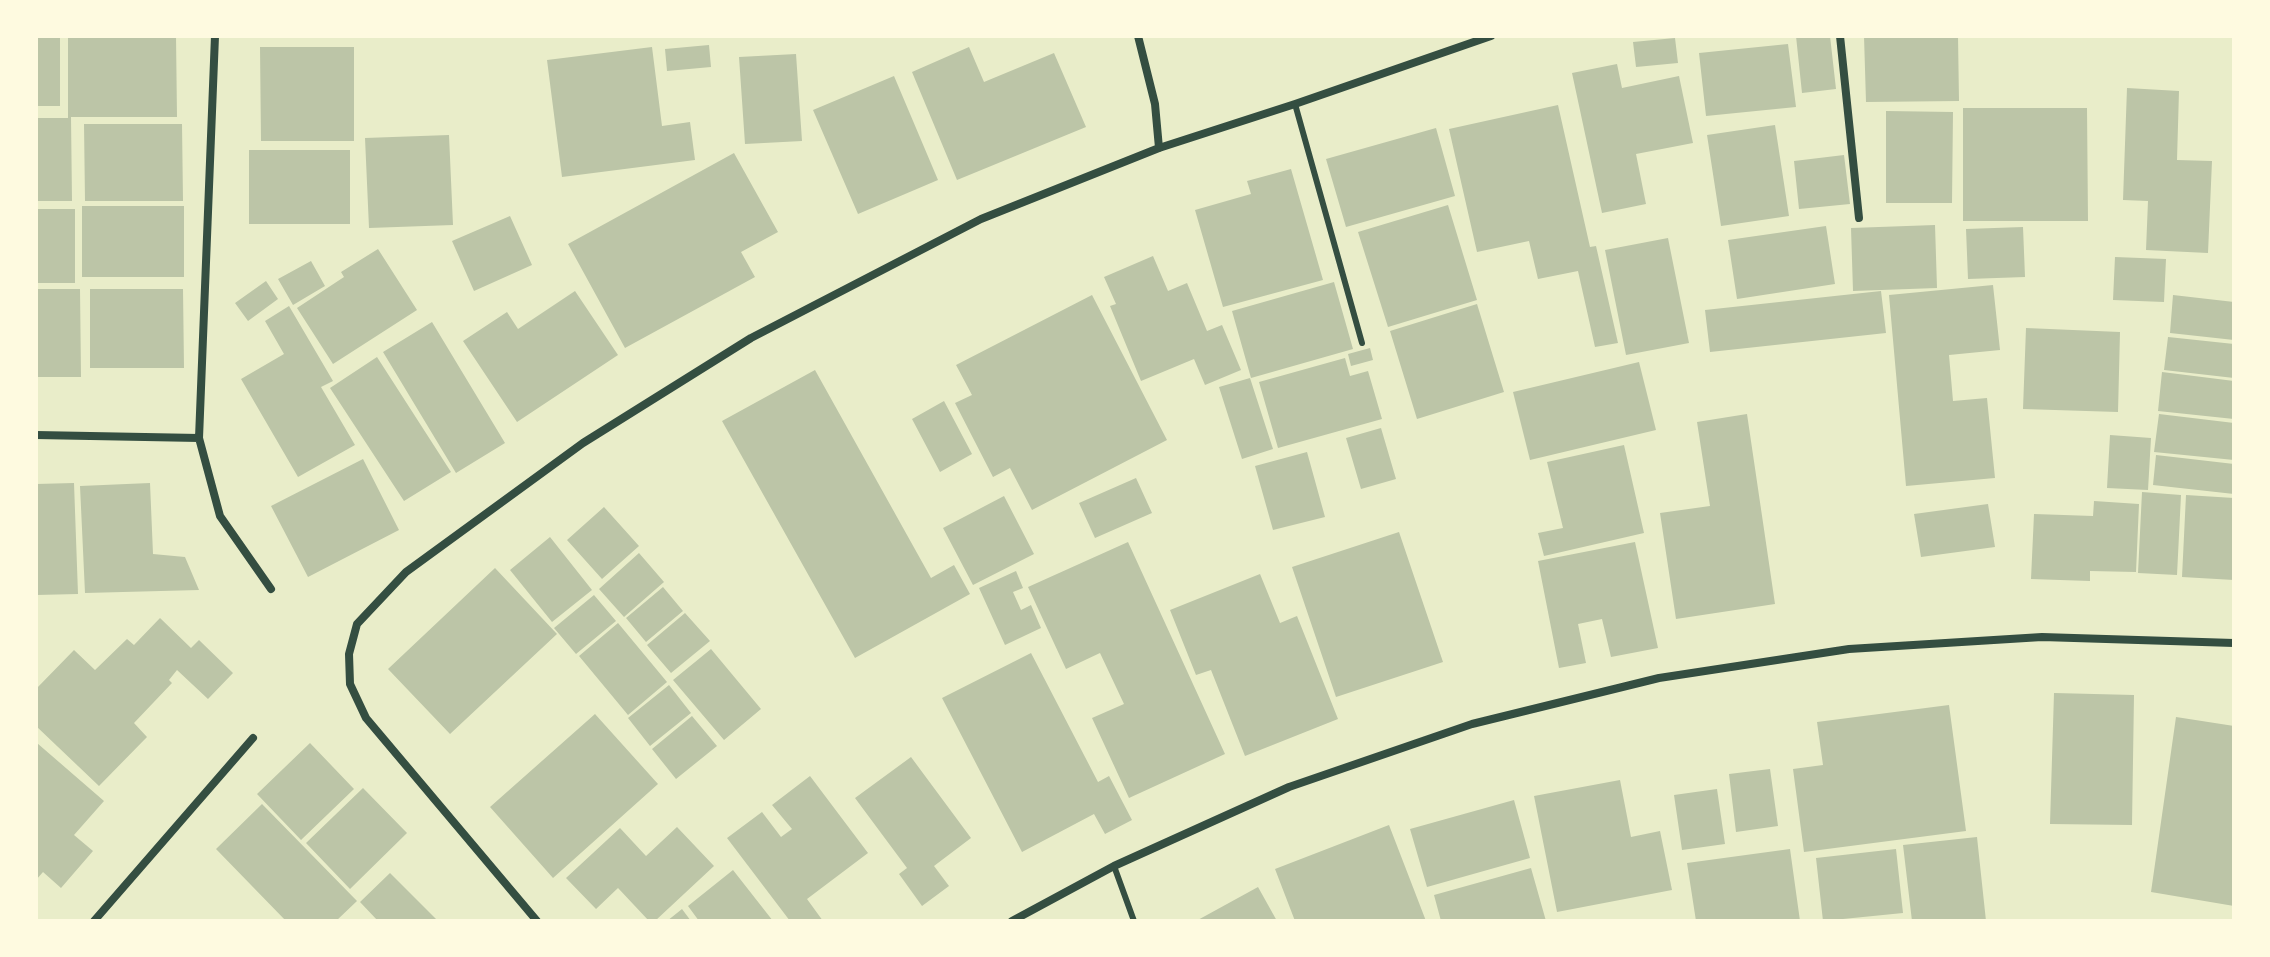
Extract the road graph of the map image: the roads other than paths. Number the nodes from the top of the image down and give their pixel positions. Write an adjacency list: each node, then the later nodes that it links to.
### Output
1 (215, 36): 10 (street)
2 (1138, 36): 6 (street)
3 (1491, 36): 5 (street)
4 (1840, 36): 7 (street)
5 (1295, 104): 6 (street); 8 (lane)
6 (1159, 148): 16 (street)
7 (1859, 218)
8 (1362, 343)
9 (36, 435): 10 (street)
10 (199, 438): 11 (street)
11 (271, 589)
12 (2234, 643): 14 (street)
13 (253, 738): 15 (street)
14 (1114, 866): 17 (street); 18 (lane)
15 (94, 921)
16 (537, 921)
17 (1012, 921)
18 (1134, 921)

